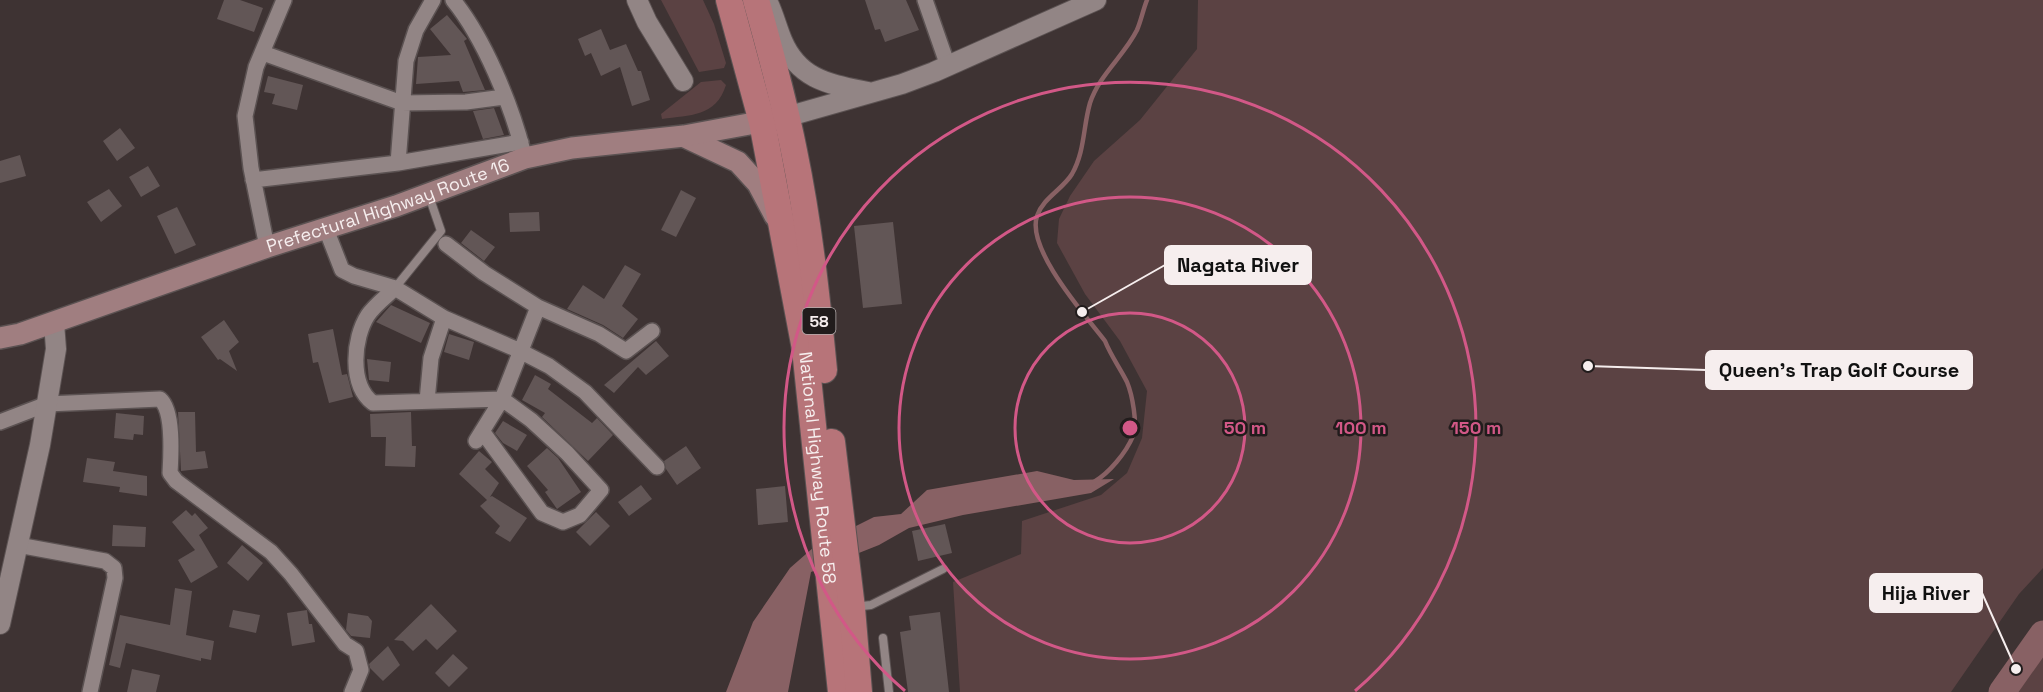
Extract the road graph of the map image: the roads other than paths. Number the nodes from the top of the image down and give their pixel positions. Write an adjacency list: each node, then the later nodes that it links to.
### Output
1 (284, 0): 10 (street)
2 (433, 0): 15 (street)
3 (453, 0): 14 (street)
4 (636, 0): 12 (street)
5 (729, 0): 16 (highway, National Highway Route 58 / 58)
6 (756, 0): 16 (highway, National Highway Route 58 / 58)
7 (766, 0): 13 (street)
8 (925, 0): 11 (street)
9 (1096, 0): 11 (street)
10 (263, 53): 15 (street); 20 (street)
11 (948, 66): 13 (street)
12 (683, 81)
13 (873, 92): 16 (street)
14 (504, 97): 15 (street); 18 (street)
15 (402, 103): 19 (street)
16 (774, 120): 17 (main road, Prefectural Highway Route 16); 23 (highway, National Highway Route 58 / 58); 38 (highway, National Highway Route 58 / 58)
17 (684, 136): 18 (main road, Prefectural Highway Route 16); 23 (main road)
18 (523, 150): 19 (street); 21 (main road, Prefectural Highway Route 16)
19 (398, 163): 20 (street)
20 (253, 180): 25 (street)
21 (429, 194): 22 (main road, Prefectural Highway Route 16); 26 (lane)
22 (326, 229): 25 (main road, Prefectural Highway Route 16); 26 (street)
23 (784, 235): 38 (highway, National Highway Route 58 / 58)
24 (446, 244): 27 (street)
25 (267, 247): 29 (main road, Prefectural Highway Route 16)
26 (395, 288): 28 (street); 34 (street)
27 (538, 307): 30 (street); 32 (street)
28 (444, 318): 32 (street); 34 (street)
29 (54, 322): 31 (main road, Prefectural Highway Route 16); 35 (street)
30 (652, 331)
31 (0, 338)
32 (522, 352): 33 (street); 37 (street)
33 (502, 399): 33 (street); 34 (street)
34 (427, 401)
35 (47, 404): 36 (street); 39 (street); 45 (street)
36 (0, 422)
37 (657, 467)
38 (832, 531): 41 (highway, National Highway Route 58 / 58)
39 (18, 545): 42 (street); 44 (street)
40 (943, 569): 41 (lane)
41 (842, 609): 46 (highway, National Highway Route 58 / 58); 47 (highway, National Highway Route 58 / 58)
42 (0, 624)
43 (883, 638): 48 (lane)
44 (90, 692)
45 (352, 692)
46 (841, 692)
47 (859, 692)
48 (889, 692)

